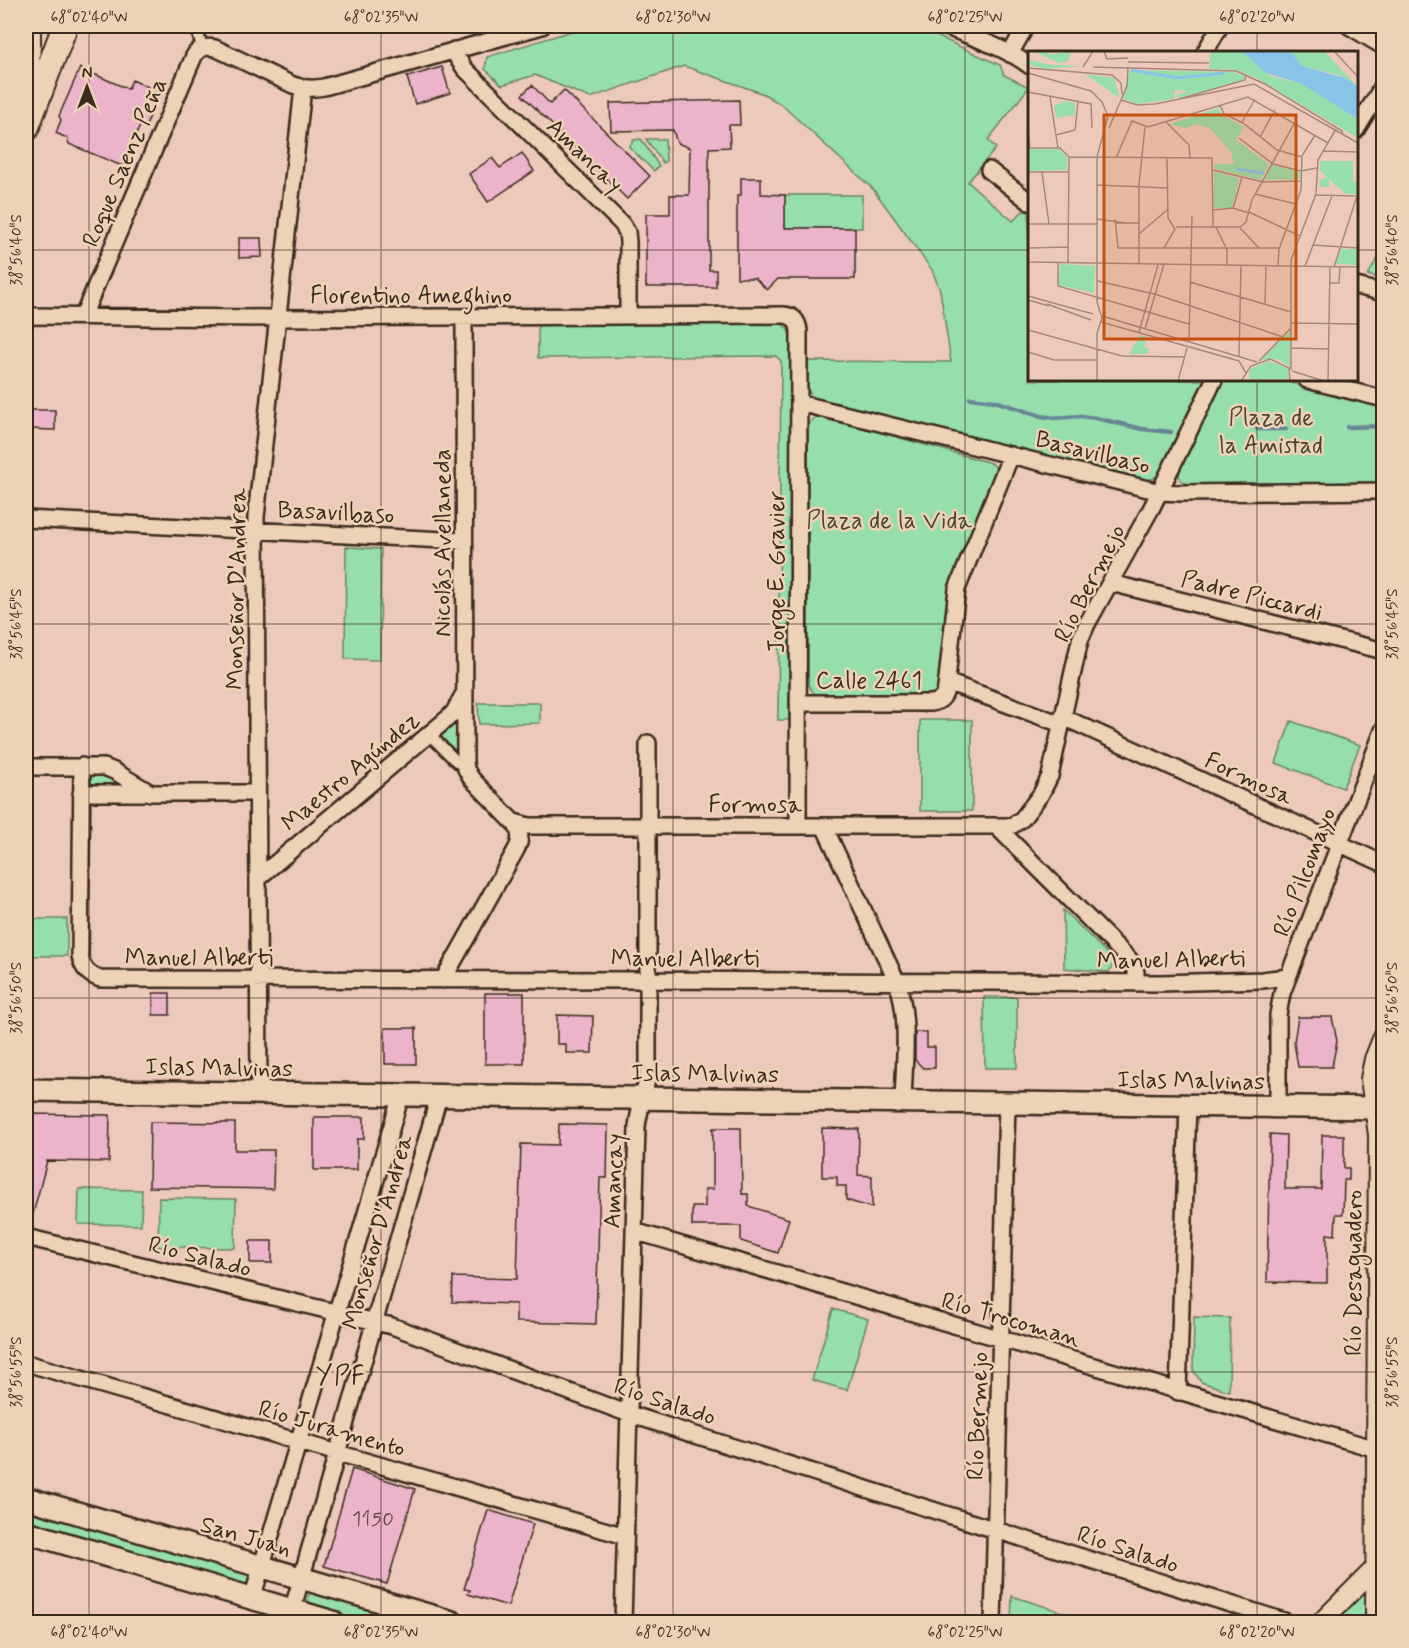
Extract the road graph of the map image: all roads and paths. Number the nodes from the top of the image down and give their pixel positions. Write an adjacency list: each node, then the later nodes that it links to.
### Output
1 (28, 26): 15 (main road)
2 (65, 26): 19 (main road)
3 (199, 26): 9 (street)
4 (542, 26): 11 (street)
5 (945, 26): 13 (street)
6 (1026, 26): 13 (street)
7 (1220, 26): 12 (street)
8 (1349, 26): 10 (street)
9 (202, 47): 17 (street); 25 (street, Roque Saenz Peña)
10 (1383, 47)
11 (454, 50): 17 (street); 26 (street, Amancay)
12 (1206, 51)
13 (1010, 54): 14 (street)
14 (1028, 65)
15 (26, 74)
16 (1383, 84): 18 (street)
17 (303, 88): 28 (street, Monseñor D'Andrea)
18 (1358, 127)
19 (26, 129)
20 (988, 170): 21 (street)
21 (1028, 201)
22 (1358, 287): 23 (street)
23 (1383, 293)
24 (26, 316): 25 (street, Florentino Ameghino)
25 (83, 316): 28 (street, Florentino Ameghino)
26 (628, 316): 27 (street, Florentino Ameghino); 29 (street, Florentino Ameghino)
27 (464, 317): 28 (street, Florentino Ameghino); 39 (street, Nicolás Avellaneda)
28 (278, 318): 38 (street, Monseñor D'Andrea)
29 (795, 319): 33 (street, Jorge E. Gravier)
30 (1214, 381): 36 (street, Río Bermejo)
31 (1311, 381): 32 (street)
32 (1383, 399)
33 (799, 404): 34 (street, Basavilbaso); 44 (street, Jorge E. Gravier)
34 (1011, 455): 36 (street, Basavilbaso); 42 (street)
35 (1383, 491): 36 (street, Basavilbaso)
36 (1160, 492): 40 (street, Río Bermejo)
37 (26, 519): 38 (street, Basavilbaso)
38 (256, 530): 39 (street, Basavilbaso); 53 (street, Monseñor D'Andrea)
39 (464, 541): 43 (street, Nicolás Avellaneda)
40 (1111, 583): 41 (street, Padre Piccardi); 45 (street, Río Bermejo)
41 (1383, 651)
42 (947, 682): 44 (street, Calle 2461); 45 (street, Calle 2461)
43 (464, 692): 47 (street, Maestro Agúndez); 51 (street, Nicolás Avellaneda)
44 (798, 703): 57 (street, Jorge E. Gravier)
45 (1062, 720): 59 (street, Río Bermejo); 60 (street, Formosa)
46 (1383, 728): 60 (street, Río Pilcomayo)
47 (429, 734): 51 (street); 62 (street, Maestro Agúndez)
48 (648, 742): 56 (street, Amancay)
49 (82, 766): 50 (street); 52 (street); 54 (street)
50 (26, 767)
51 (466, 769): 55 (street)
52 (152, 793): 53 (street); 54 (street)
53 (257, 793): 62 (street, Monseñor D'Andrea)
54 (81, 794): 64 (street, Manuel Alberti)
55 (514, 822): 56 (street, Formosa); 65 (street)
56 (648, 826): 57 (street, Formosa); 66 (street, Amancay)
57 (798, 826): 58 (street, Formosa)
58 (824, 826): 59 (street, Formosa); 67 (street)
59 (996, 826): 68 (street)
60 (1338, 844): 61 (street, Formosa); 63 (street, Río Pilcomayo)
61 (1383, 864)
62 (258, 878): 64 (street, Monseñor D'Andrea)
63 (1287, 977): 68 (street, Manuel Alberti); 78 (street, Río Pilcomayo)
64 (258, 980): 65 (street, Manuel Alberti); 71 (street, Monseñor D'Andrea)
65 (443, 980): 66 (street, Manuel Alberti)
66 (648, 980): 67 (street, Manuel Alberti); 74 (street, Amancay)
67 (897, 982): 68 (street, Manuel Alberti); 75 (street)
68 (1136, 983)
69 (1383, 1034): 79 (street, Río Desaguadero)
70 (26, 1090): 71 (main road, Islas Malvinas)
71 (259, 1093): 72 (main road, Islas Malvinas)
72 (400, 1095): 73 (main road, Islas Malvinas); 82 (street, Monseñor D'Andrea)
73 (439, 1096): 74 (main road, Islas Malvinas); 83 (street, Monseñor D'Andrea)
74 (644, 1098): 75 (main road, Islas Malvinas); 80 (street, Amancay)
75 (903, 1102): 76 (main road, Islas Malvinas)
76 (1007, 1103): 77 (main road, Islas Malvinas); 84 (street, Río Bermejo)
77 (1188, 1105): 78 (main road, Islas Malvinas); 86 (street)
78 (1278, 1106): 79 (main road, Islas Malvinas)
79 (1379, 1108): 89 (street, Río Desaguadero)
80 (634, 1231): 84 (street, Río Trocoman); 87 (street, Amancay)
81 (26, 1237): 82 (street, Río Salado)
82 (337, 1312): 83 (street, Río Salado); 88 (street, Monseñor D'Andrea)
83 (375, 1322): 87 (street, Río Salado); 90 (street, Monseñor D'Andrea)
84 (1001, 1340): 86 (street, Río Trocoman); 92 (street, Río Bermejo)
85 (26, 1364): 88 (street, Río Juramento)
86 (1178, 1392): 89 (street, Río Trocoman)
87 (628, 1414): 92 (street, Río Salado); 95 (street, Amancay)
88 (298, 1442): 90 (street, Río Juramento); 96 (street, Monseñor D'Andrea)
89 (1376, 1449): 94 (street, Río Desaguadero)
90 (337, 1454): 95 (street, Río Juramento); 98 (street, Monseñor D'Andrea)
91 (26, 1498): 96 (main road, San Juan)
92 (996, 1531): 104 (street, Río Bermejo); 105 (street, Río Salado)
93 (26, 1532): 99 (main road)
94 (1379, 1532): 97 (street, Río Desaguadero)
95 (625, 1536): 103 (street, Amancay)
96 (261, 1568): 98 (main road, San Juan); 99 (street, Monseñor D'Andrea)
97 (1375, 1568): 106 (street); 107 (street, Río Desaguadero)
98 (302, 1579): 100 (street, Monseñor D'Andrea); 102 (main road, San Juan)
99 (252, 1599): 100 (main road)
100 (291, 1617): 101 (main road)
101 (333, 1623)
102 (452, 1623)
103 (623, 1623)
104 (993, 1623)
105 (1287, 1623)
106 (1321, 1623)
107 (1375, 1623)

